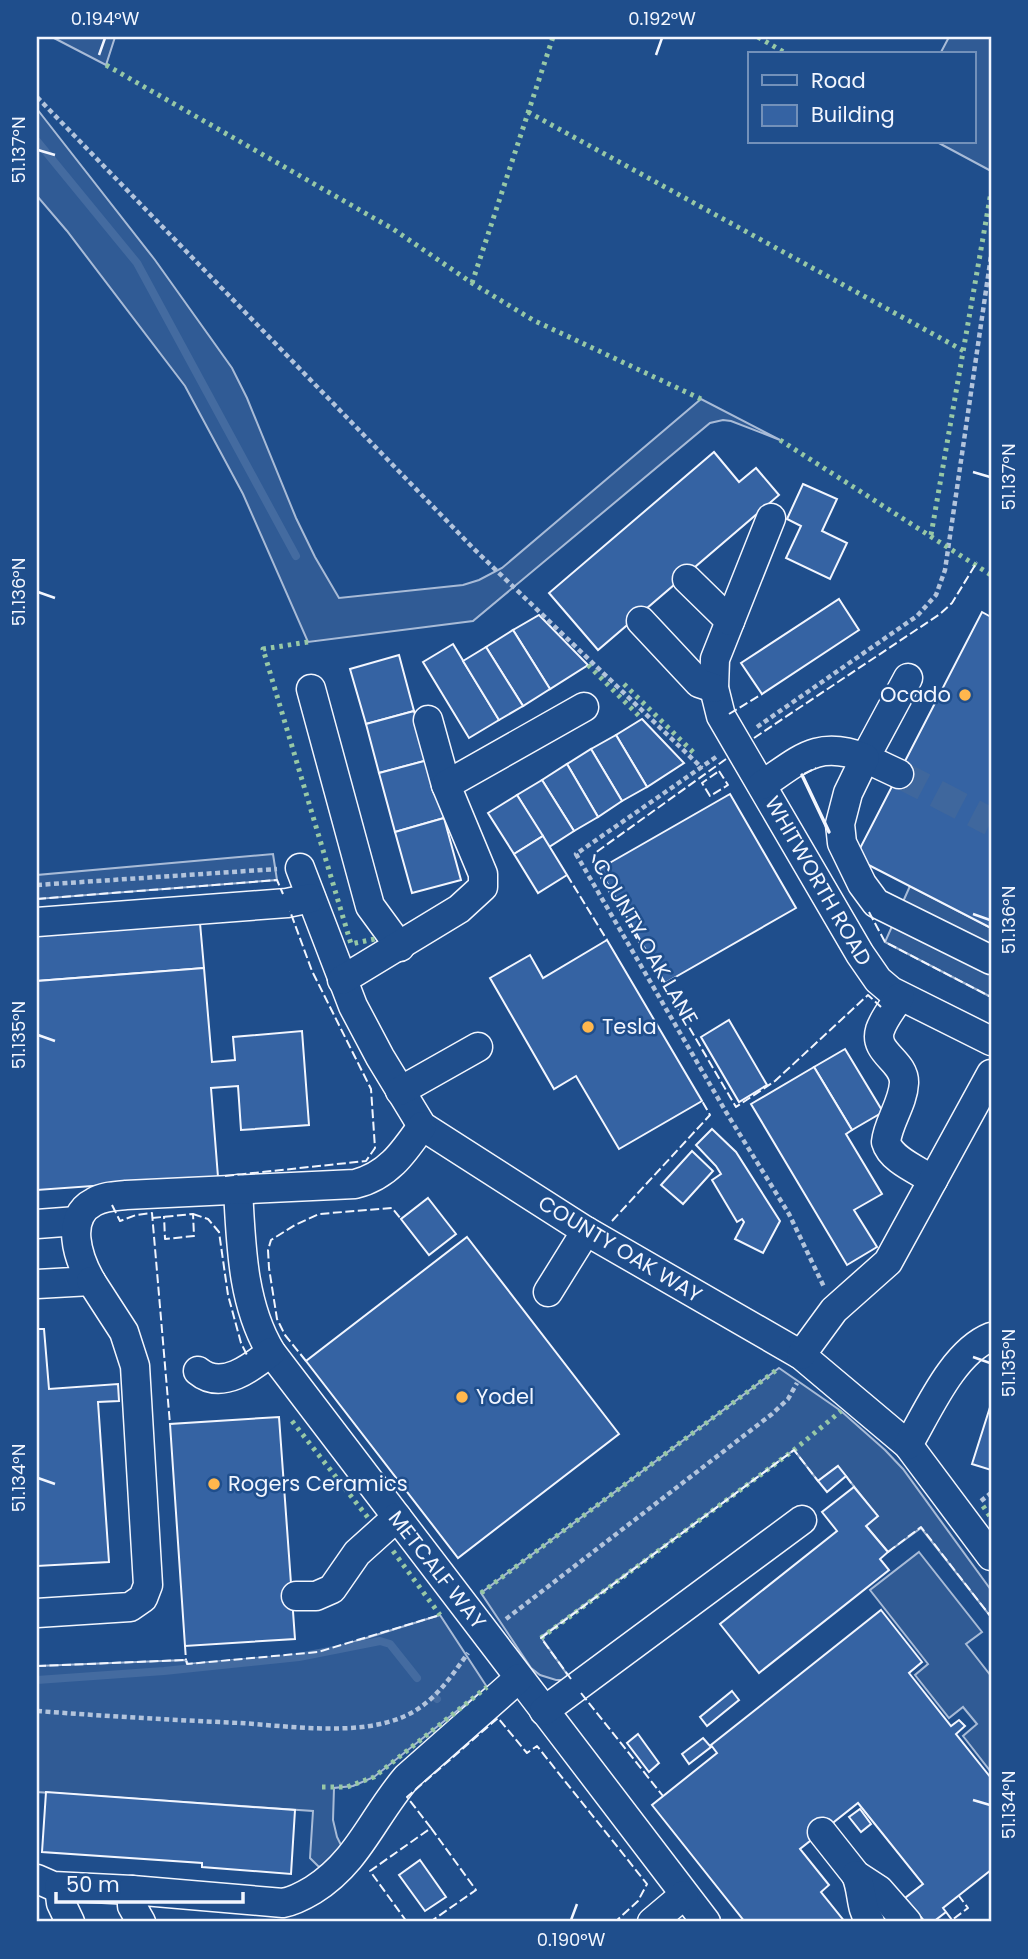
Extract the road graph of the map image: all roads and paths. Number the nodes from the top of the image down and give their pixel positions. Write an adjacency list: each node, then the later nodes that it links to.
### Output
1 (37, 97): 14 (path)
2 (991, 256): 12 (path, COUNTY OAK LANE)
3 (771, 518): 6 (street)
4 (687, 579): 6 (street)
5 (641, 621): 8 (street)
6 (730, 621): 8 (street)
7 (908, 678): 13 (street)
8 (714, 688): 12 (street, WHITWORTH ROAD)
9 (311, 689): 22 (street)
10 (584, 707): 16 (street)
11 (428, 720): 16 (street)
12 (736, 743): 14 (path, COUNTY OAK LANE); 17 (street, WHITWORTH ROAD)
13 (864, 758): 15 (street); 17 (street); 23 (street)
14 (702, 768): 39 (path, COUNTY OAK LANE)
15 (899, 774)
16 (446, 785): 22 (street)
17 (762, 785): 25 (street, WHITWORTH ROAD)
18 (300, 868): 19 (path); 20 (street, COUNTY OAK WAY)
19 (37, 885)
20 (311, 898): 21 (street); 24 (street, COUNTY OAK WAY)
21 (37, 922)
22 (400, 947): 24 (street)
23 (991, 960)
24 (342, 980): 29 (street, COUNTY OAK WAY)
25 (900, 997): 26 (street, WHITWORTH ROAD); 31 (street)
26 (991, 1041)
27 (478, 1047): 29 (street)
28 (991, 1074): 31 (street)
29 (400, 1091): 30 (street, COUNTY OAK WAY)
30 (422, 1126): 32 (street); 35 (street, COUNTY OAK WAY)
31 (933, 1180): 39 (street)
32 (238, 1189): 33 (street); 41 (street, METCALF WAY)
33 (77, 1221): 34 (street); 36 (street)
34 (37, 1224)
35 (586, 1231): 38 (street); 42 (street, COUNTY OAK WAY)
36 (91, 1281): 37 (street); 49 (street)
37 (37, 1284)
38 (548, 1292)
39 (834, 1310): 42 (street)
40 (991, 1337): 44 (street)
41 (271, 1352): 43 (street); 45 (street, METCALF WAY)
42 (801, 1355): 44 (street, COUNTY OAK WAY)
43 (198, 1371)
44 (908, 1445): 47 (street, COUNTY OAK WAY)
45 (397, 1517): 48 (street); 50 (street, METCALF WAY)
46 (802, 1520): 51 (street)
47 (991, 1556)
48 (296, 1596)
49 (37, 1613)
50 (519, 1678): 51 (street, METCALF WAY); 57 (street)
51 (544, 1711): 56 (street, METCALF WAY)
52 (822, 1832): 53 (street)
53 (856, 1875): 62 (street); 63 (street)
54 (48, 1883): 55 (street); 58 (street)
55 (132, 1890): 57 (street); 59 (street)
56 (684, 1895): 60 (street); 61 (street, METCALF WAY)
57 (288, 1913)
58 (70, 1922)
59 (141, 1922)
60 (652, 1922)
61 (706, 1922)
62 (870, 1922)
63 (907, 1922)

